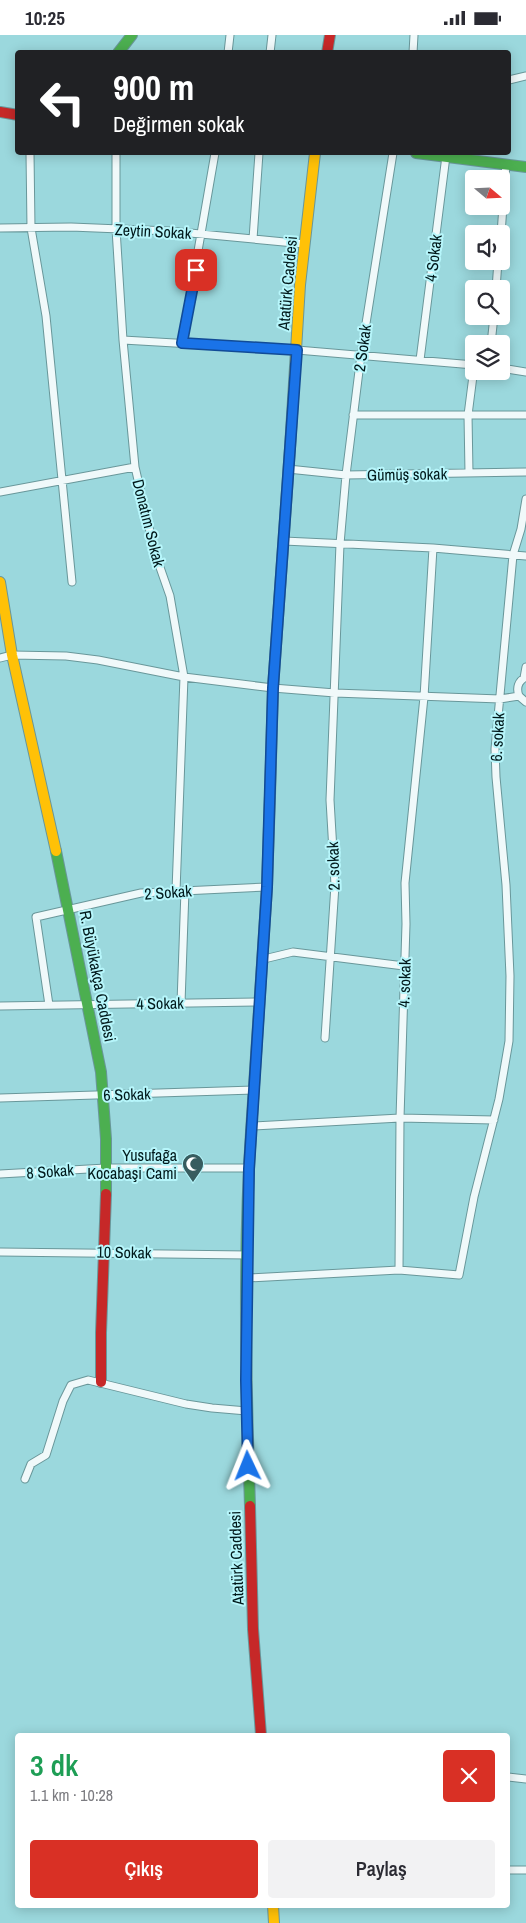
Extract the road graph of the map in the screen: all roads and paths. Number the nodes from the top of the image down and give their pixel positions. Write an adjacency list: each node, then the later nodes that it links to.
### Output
1 (132, 35): 6 (street)
2 (230, 35): 7 (street)
3 (272, 35): 8 (street)
4 (330, 35): 9 (street)
5 (414, 35): 10 (street)
6 (120, 50)
7 (228, 50)
8 (270, 50)
9 (328, 50)
10 (414, 50)
11 (526, 77): 12 (street)
12 (511, 80)
13 (0, 112): 14 (street)
14 (15, 114)
15 (30, 155): 27 (street)
16 (116, 155): 28 (street, Donatım Sokak)
17 (215, 155): 29 (street)
18 (259, 155): 30 (street)
19 (315, 155): 31 (street, Atatürk Caddesi)
20 (393, 155): 35 (street, 2 Sokak)
21 (436, 155): 22 (street)
22 (446, 156): 23 (street); 36 (street, 4 Sokak)
23 (506, 164): 24 (street); 25 (street)
24 (526, 167)
25 (502, 225)
26 (0, 228): 27 (street, Zeytin Sokak)
27 (31, 228): 28 (street, Zeytin Sokak); 49 (street)
28 (116, 229): 29 (street, Zeytin Sokak); 32 (street, Donatım Sokak)
29 (202, 234): 30 (street, Zeytin Sokak); 33 (street)
30 (253, 239): 31 (street, Zeytin Sokak)
31 (305, 244): 34 (street, Atatürk Caddesi)
32 (123, 340): 33 (street); 44 (street, Donatım Sokak)
33 (182, 343): 34 (street)
34 (297, 350): 35 (street); 45 (street, Atatürk Caddesi)
35 (361, 355): 36 (street); 41 (street, 2 Sokak)
36 (420, 361): 37 (street)
37 (465, 366)
38 (510, 369): 39 (street)
39 (526, 371)
40 (472, 380): 42 (street)
41 (353, 415): 42 (street); 48 (street, 2 Sokak)
42 (468, 415): 43 (street); 47 (street)
43 (526, 415)
44 (135, 467): 49 (street); 62 (street, Donatım Sokak)
45 (288, 469): 48 (street, Gümüş sokak); 52 (street, Atatürk Caddesi)
46 (526, 472): 47 (street, Gümüş sokak)
47 (469, 473): 48 (street, Gümüş sokak)
48 (346, 475): 53 (street, 2 Sokak)
49 (63, 481): 50 (street); 58 (street)
50 (0, 492)
51 (526, 499): 55 (street, 6. sokak)
52 (284, 541): 53 (street); 64 (street, Atatürk Caddesi)
53 (340, 544): 54 (street); 65 (street, 2. sokak)
54 (433, 548): 55 (street); 67 (street, 4. sokak)
55 (513, 555): 56 (street); 68 (street, 6. sokak)
56 (526, 556)
57 (0, 582): 59 (street, R. Büyükakça Caddesi)
58 (72, 582)
59 (12, 655): 60 (street); 62 (street); 72 (street, R. Büyükakça Caddesi)
60 (0, 658)
61 (526, 667): 63 (street)
62 (184, 677): 64 (street); 71 (street, Donatım Sokak)
63 (525, 678): 66 (street)
64 (273, 688): 65 (street); 70 (street, Atatürk Caddesi)
65 (335, 693): 67 (street); 73 (street, 2. sokak)
66 (519, 696): 68 (street); 69 (street)
67 (424, 697): 68 (street); 75 (street, 4. sokak)
68 (500, 699): 86 (street, 6. sokak)
69 (526, 702)
70 (267, 887): 71 (street, 2 Sokak); 74 (street, Atatürk Caddesi)
71 (180, 891): 72 (street, 2 Sokak); 77 (street, Donatım Sokak)
72 (69, 909): 78 (street, R. Büyükakça Caddesi); 79 (street, 2 Sokak)
73 (331, 955): 74 (street); 75 (street); 81 (street, 2. sokak)
74 (264, 959): 76 (street, Atatürk Caddesi)
75 (404, 966): 85 (street, 4. sokak)
76 (259, 1002): 77 (street, 4 Sokak); 82 (street, Atatürk Caddesi)
77 (181, 1003): 78 (street, 4 Sokak)
78 (88, 1004): 79 (street, 4 Sokak); 83 (street, R. Büyükakça Caddesi)
79 (49, 1005): 80 (street, 4 Sokak)
80 (0, 1006)
81 (325, 1038)
82 (254, 1090): 83 (street, 6 Sokak); 87 (street, Atatürk Caddesi)
83 (104, 1095): 84 (street, 6 Sokak); 88 (street, R. Büyükakça Caddesi)
84 (0, 1097)
85 (400, 1118): 86 (street); 87 (street); 94 (street, 4. sokak)
86 (494, 1120): 94 (street, 6. sokak)
87 (252, 1126): 89 (street, Atatürk Caddesi)
88 (106, 1168): 89 (street, 8 Sokak); 90 (street, 8 Sokak); 92 (street, R. Büyükakça Caddesi)
89 (249, 1169): 93 (street, Atatürk Caddesi)
90 (0, 1174)
91 (0, 1252): 92 (street, 10 Sokak)
92 (104, 1252): 93 (street, 10 Sokak); 96 (street, R. Büyükakça Caddesi)
93 (248, 1255): 95 (street, Atatürk Caddesi)
94 (399, 1270): 95 (street)
95 (248, 1278): 97 (street, Atatürk Caddesi)
96 (101, 1382): 97 (street); 98 (street)
97 (247, 1411): 99 (street, Atatürk Caddesi)
98 (24, 1479)
99 (261, 1733)
100 (510, 1777): 101 (street)
101 (526, 1779)
102 (510, 1870): 103 (street)
103 (526, 1870)
104 (273, 1908): 105 (street)
105 (274, 1923)

